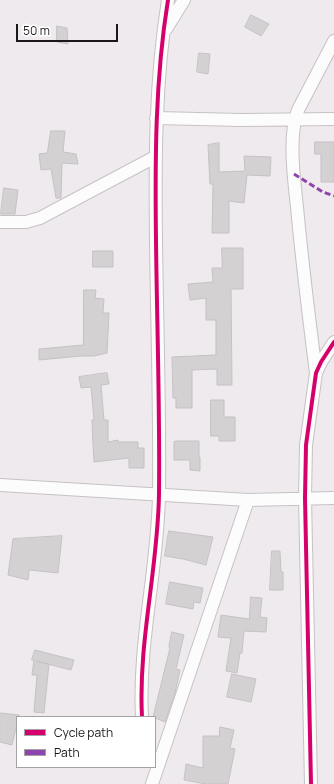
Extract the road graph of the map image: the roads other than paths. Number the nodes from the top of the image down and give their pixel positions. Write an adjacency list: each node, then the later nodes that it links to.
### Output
1 (168, 0): 3 (street)
2 (184, 0): 3 (street)
3 (163, 33): 5 (street)
4 (334, 41): 6 (street)
5 (156, 118): 6 (street); 8 (street)
6 (294, 120): 7 (street); 11 (street)
7 (334, 120)
8 (155, 157): 9 (street); 13 (street)
9 (0, 222)
10 (334, 342): 11 (street)
11 (316, 373): 14 (street)
12 (0, 485): 13 (street)
13 (159, 495): 16 (street); 17 (street)
14 (305, 498): 15 (street); 16 (street); 20 (street)
15 (334, 498)
16 (248, 500): 19 (street)
17 (142, 716)
18 (148, 768): 19 (street)
19 (151, 784)
20 (311, 784)

